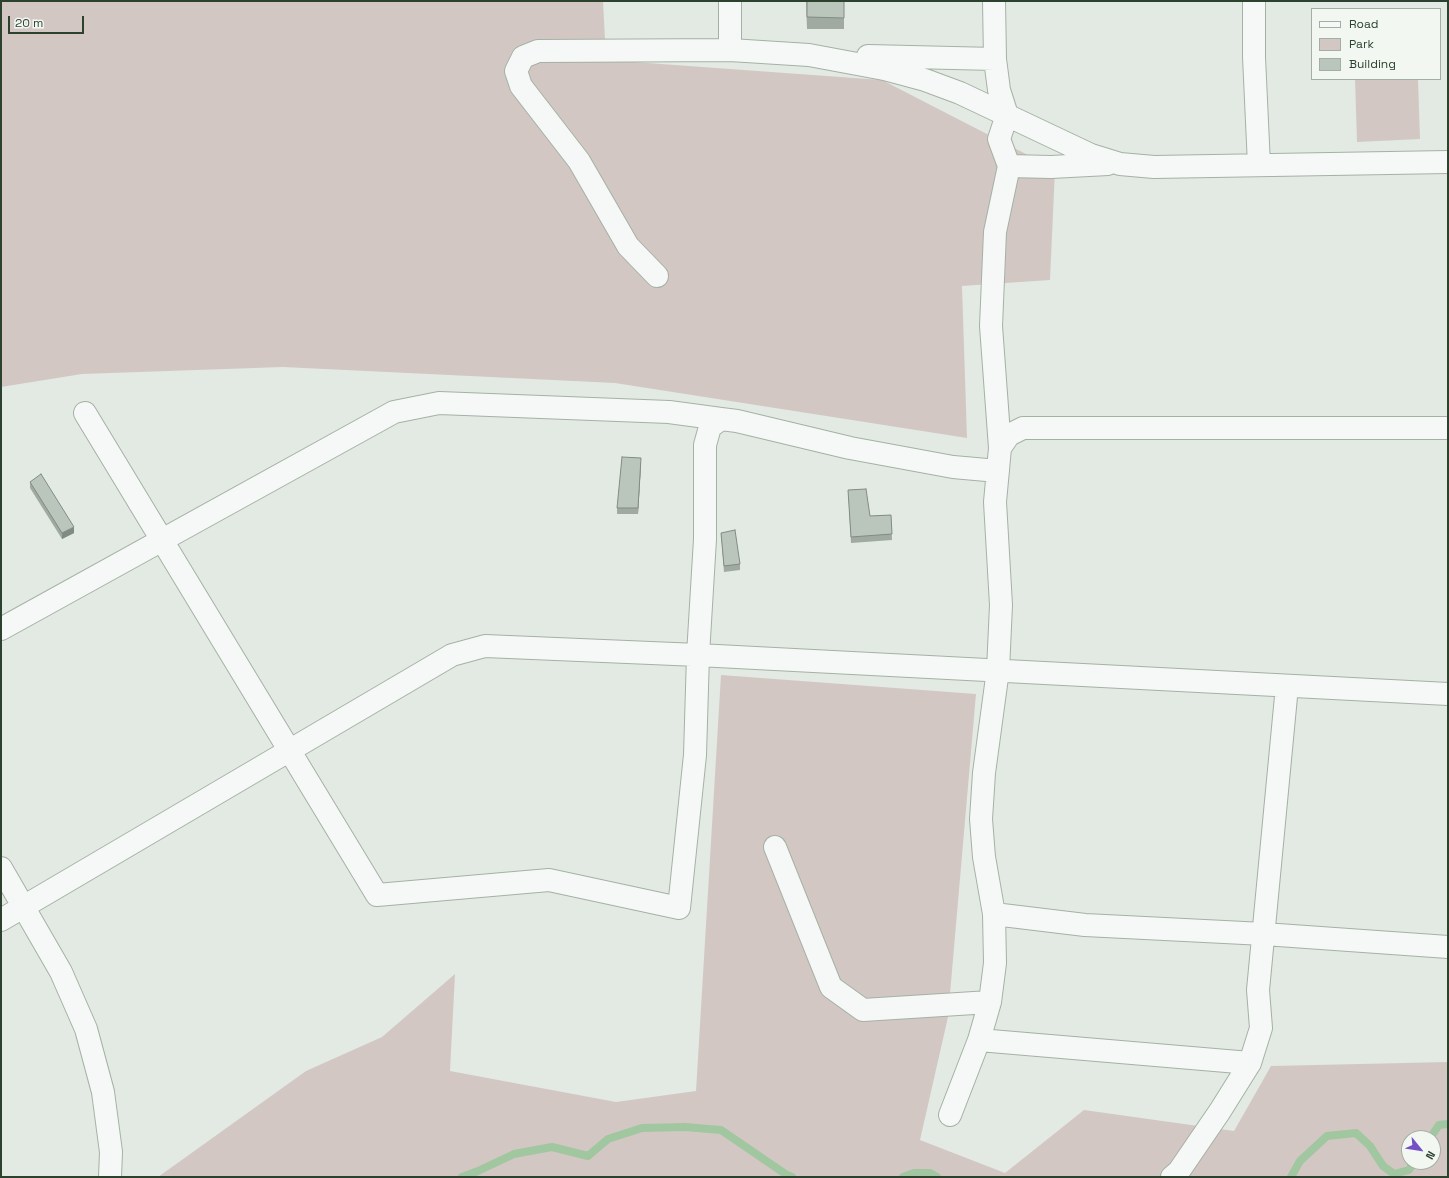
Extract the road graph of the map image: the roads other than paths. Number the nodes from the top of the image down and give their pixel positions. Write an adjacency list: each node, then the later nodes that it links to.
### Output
1 (730, 1): 4 (street)
2 (994, 1): 6 (street)
3 (1254, 1): 10 (street)
4 (730, 50): 5 (street); 12 (street)
5 (809, 55): 6 (street); 7 (street)
6 (995, 59): 7 (street)
7 (1007, 115): 9 (street); 11 (street)
8 (1448, 162): 10 (street)
9 (1120, 164): 10 (street); 11 (street)
10 (1259, 165)
11 (1009, 166): 16 (street)
12 (657, 276)
13 (85, 413): 18 (street)
14 (721, 420): 17 (street); 18 (street); 20 (street)
15 (1448, 428): 16 (street)
16 (1000, 448): 17 (street)
17 (998, 471): 21 (street)
18 (162, 540): 19 (street); 24 (street)
19 (1, 629)
20 (698, 654): 21 (street); 24 (street); 24 (street)
21 (998, 670): 22 (street); 28 (street)
22 (1287, 686): 23 (street); 30 (street)
23 (1448, 694)
24 (289, 751): 27 (street)
25 (775, 847): 32 (street)
26 (1, 868): 27 (street)
27 (23, 906): 29 (street); 36 (street)
28 (994, 914): 30 (street); 32 (street)
29 (1, 920)
30 (1264, 934): 31 (street); 34 (street)
31 (1448, 947)
32 (990, 1002): 33 (street)
33 (979, 1040): 34 (street); 35 (street)
34 (1250, 1063): 37 (street)
35 (950, 1115)
36 (110, 1177)
37 (1172, 1177)

